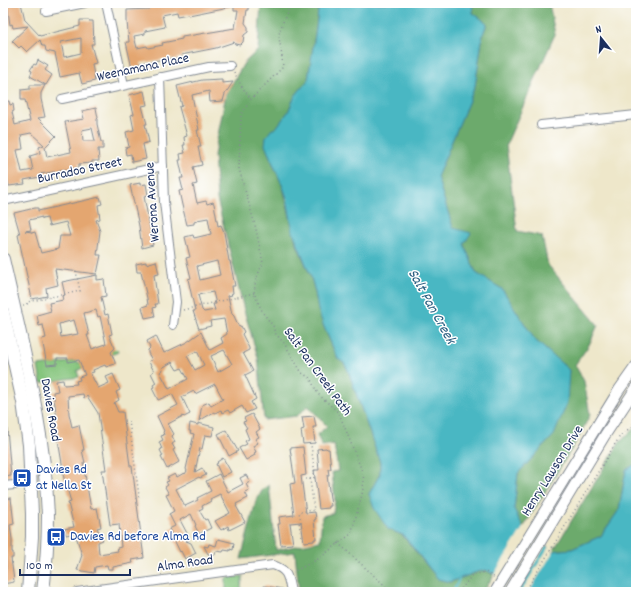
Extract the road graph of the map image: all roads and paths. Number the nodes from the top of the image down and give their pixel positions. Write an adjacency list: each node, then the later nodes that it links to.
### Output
1 (85, 3): 4 (street)
2 (106, 3): 7 (street)
3 (292, 3): 9 (path)
4 (46, 11)
5 (230, 66): 6 (street, Weenamana Place); 9 (path)
6 (160, 77): 7 (street, Weenamana Place); 12 (street, Werona Avenue)
7 (124, 85): 8 (street, Weenamana Place)
8 (62, 99)
9 (251, 99): 16 (path)
10 (636, 115): 11 (street)
11 (541, 125)
12 (163, 166): 13 (street, Burradoo Street); 18 (street, Werona Avenue)
13 (3, 201)
14 (3, 259): 17 (highway, Davies Road)
15 (77, 269): 17 (path)
16 (254, 293): 18 (path); 31 (path, Salt Pan Creek Path)
17 (8, 310): 34 (highway, Davies Road); 35 (highway, Davies Road)
18 (175, 311): 19 (street, Werona Avenue)
19 (173, 325)
20 (636, 366): 40 (main road, Henry Lawson Drive)
21 (636, 388): 41 (main road, Henry Lawson Drive)
22 (129, 421): 29 (path)
23 (636, 421): 42 (path)
24 (311, 445): 26 (path)
25 (306, 479): 26 (path)
26 (310, 479): 30 (path)
27 (15, 485): 28 (street)
28 (3, 486)
29 (138, 499)
30 (301, 536)
31 (338, 543): 32 (path, Salt Pan Creek Path); 38 (path)
32 (288, 575): 36 (street, Alma Road); 37 (street)
33 (498, 580): 39 (path)
34 (28, 592)
35 (43, 592)
36 (77, 592)
37 (291, 592)
38 (392, 592)
39 (459, 592)
40 (495, 592)
41 (510, 592)
42 (525, 592)

